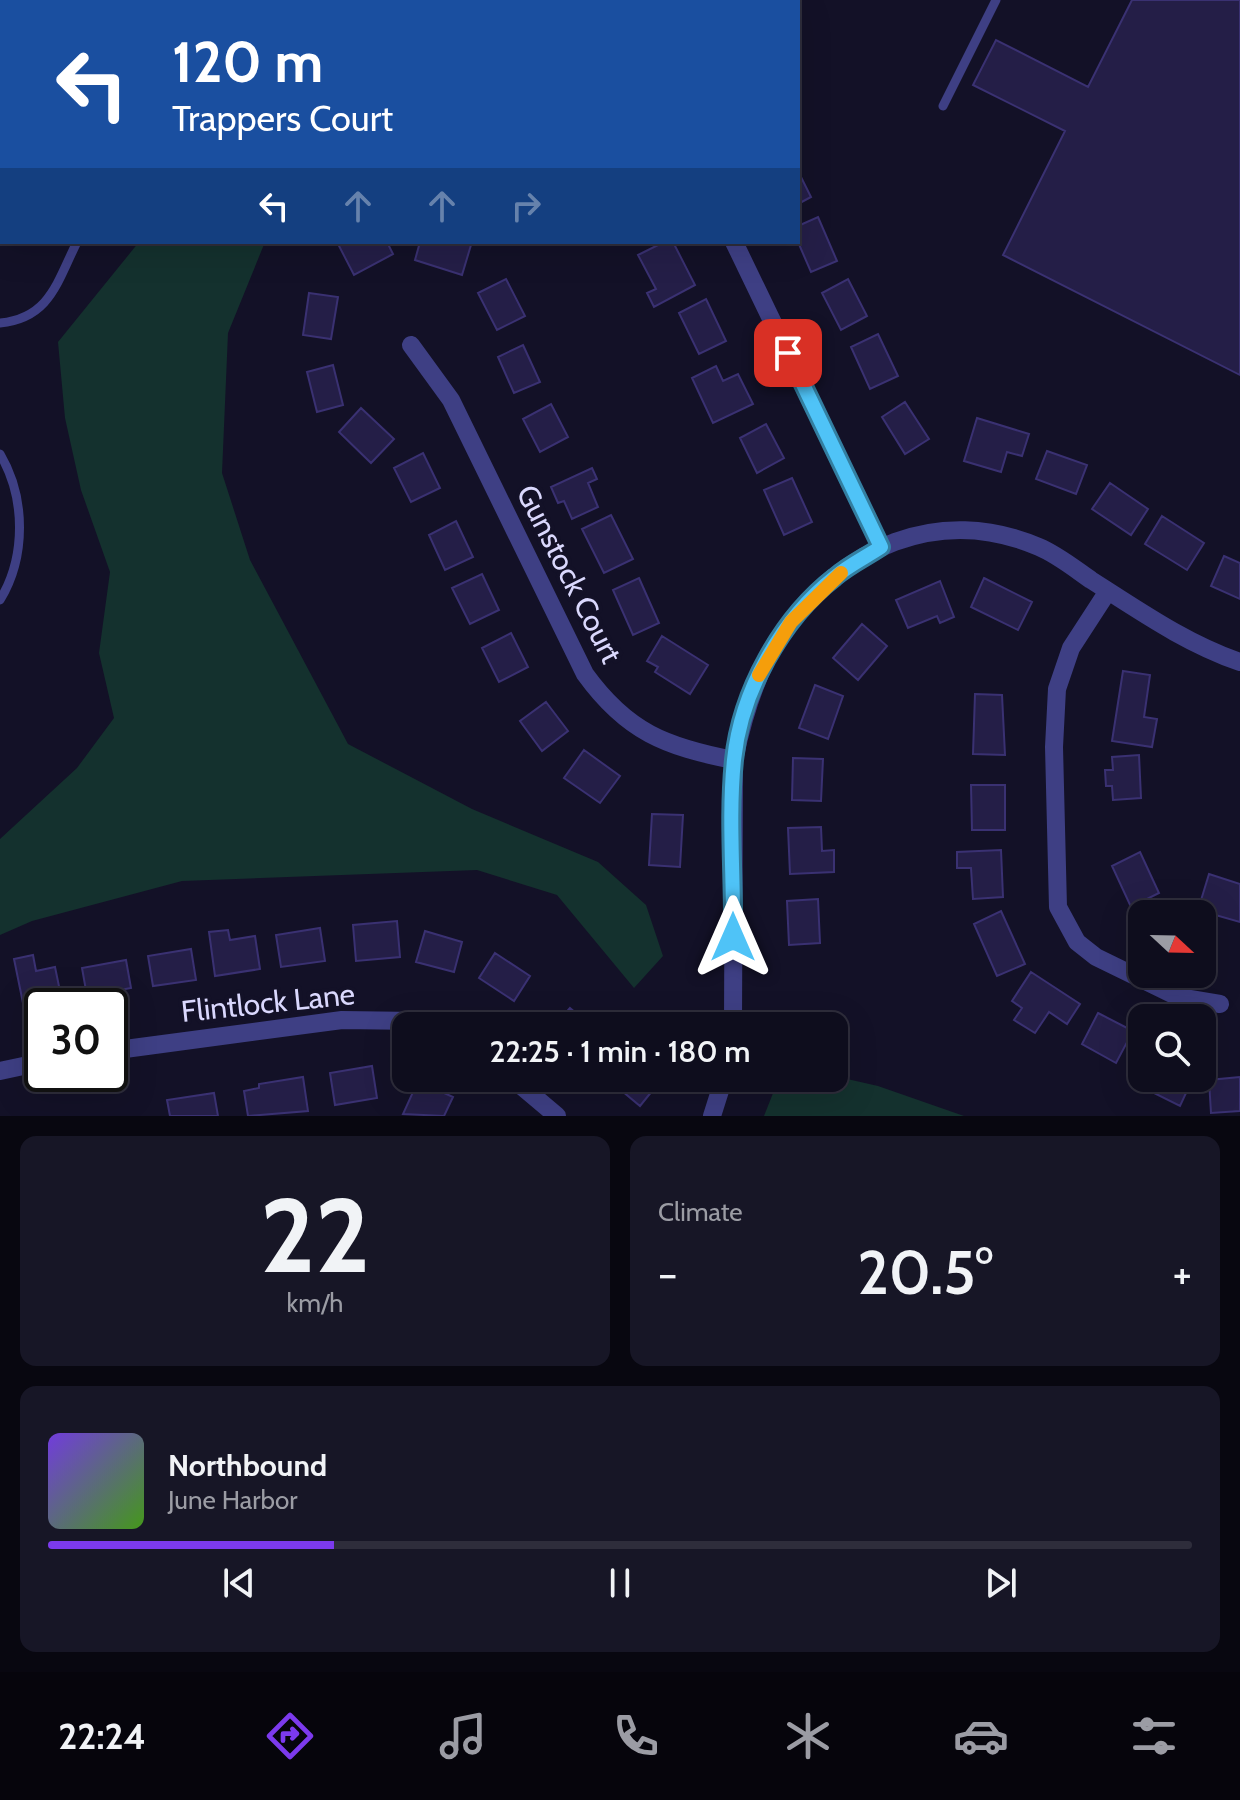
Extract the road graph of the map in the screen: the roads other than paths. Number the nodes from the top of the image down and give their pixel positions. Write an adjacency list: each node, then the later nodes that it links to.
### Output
1 (996, 0): 2 (lane)
2 (943, 106)
3 (76, 244): 5 (lane)
4 (735, 244): 8 (street)
5 (0, 323)
6 (411, 345): 12 (street, Gunstock Court)
7 (0, 454): 10 (lane)
8 (881, 547): 9 (street); 12 (street)
9 (1108, 591): 11 (street); 13 (street)
10 (0, 600)
11 (1240, 662)
12 (734, 760): 14 (street)
13 (1220, 1004)
14 (733, 1012)
15 (392, 1021): 16 (street, Flintlock Lane)
16 (128, 1049)
17 (24, 1066): 18 (street)
18 (0, 1071)
19 (529, 1092): 21 (street)
20 (720, 1092): 22 (street)
21 (557, 1116)
22 (712, 1116)

